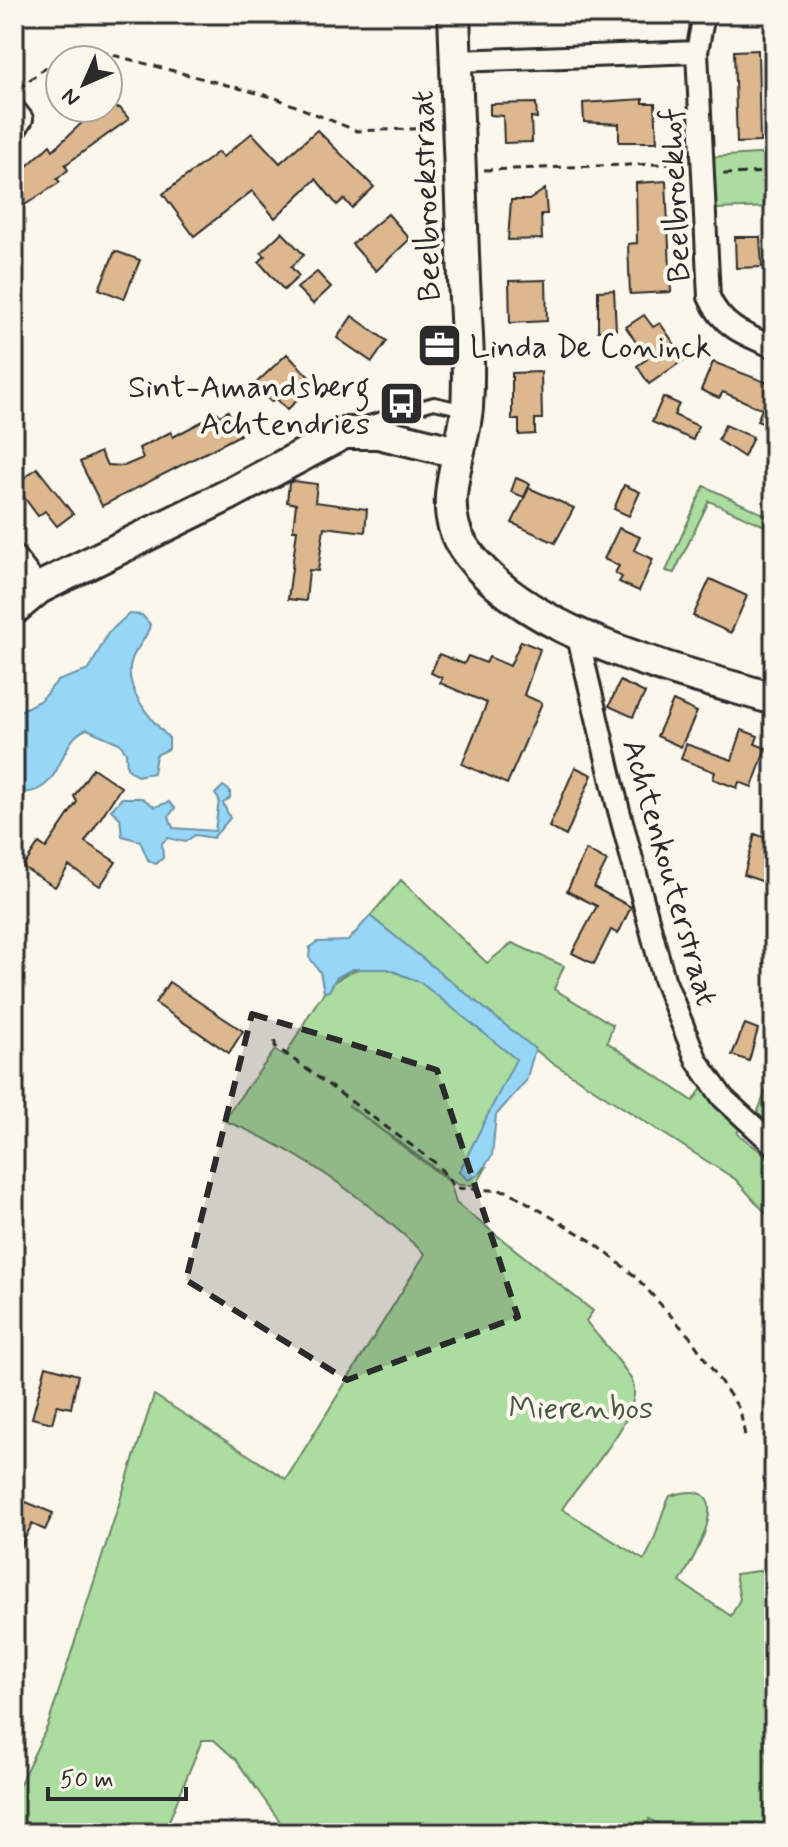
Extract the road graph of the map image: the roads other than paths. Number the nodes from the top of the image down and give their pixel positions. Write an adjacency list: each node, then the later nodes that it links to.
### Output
1 (454, 14): 4 (street, Beelbroekstraat)
2 (704, 14): 3 (street, Beelbroekhof)
3 (697, 52): 4 (street); 7 (street, Beelbroekhof)
4 (456, 61): 8 (street, Beelbroekstraat)
5 (14, 109): 6 (street)
6 (14, 132)
7 (774, 347)
8 (467, 411): 9 (lane); 10 (street, Beelbroekstraat)
9 (355, 431): 10 (street); 12 (street)
10 (457, 452): 14 (street, Beelbroekstraat)
11 (14, 556): 12 (street)
12 (39, 588): 13 (street)
13 (14, 609)
14 (577, 633): 15 (street, Beelbroekstraat); 16 (street, Achtenkouterstraat)
15 (774, 699)
16 (774, 1145)

